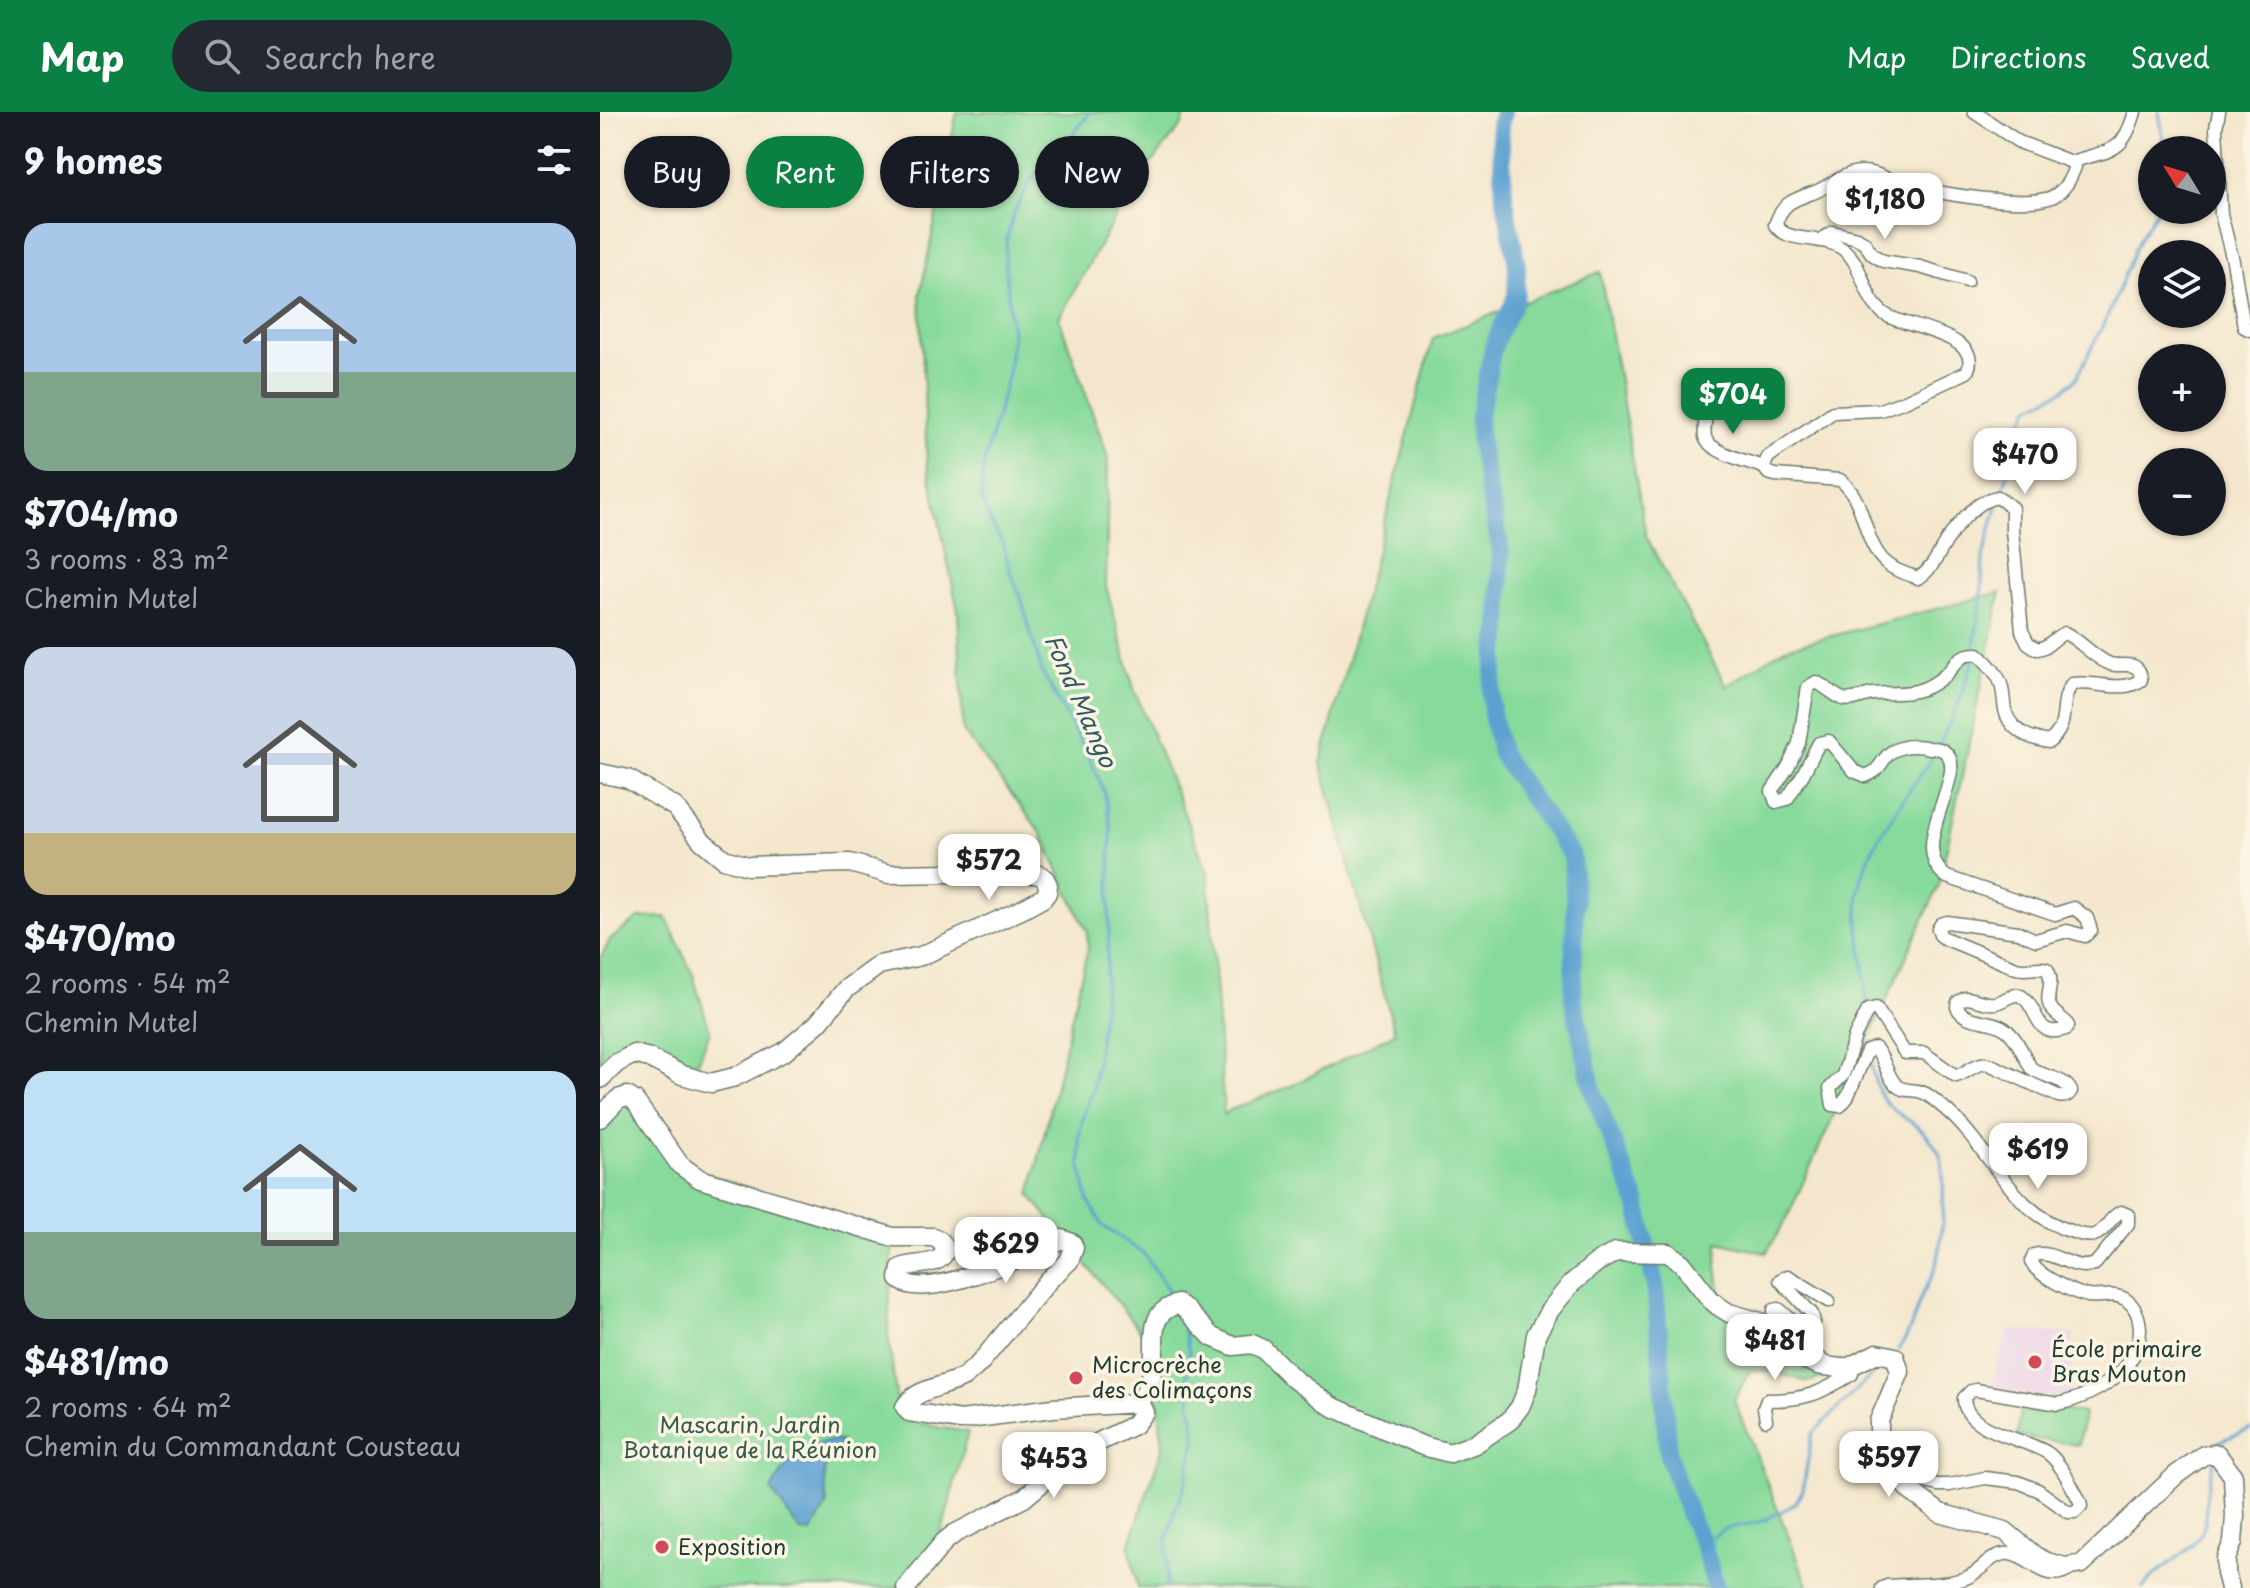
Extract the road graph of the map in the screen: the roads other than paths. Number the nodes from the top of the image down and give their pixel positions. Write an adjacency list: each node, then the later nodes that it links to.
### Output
1 (1974, 112): 4 (street)
2 (2135, 112): 4 (street)
3 (2219, 112): 7 (street)
4 (2071, 162): 5 (street)
5 (1819, 241): 6 (street); 9 (street)
6 (1967, 281)
7 (2250, 330)
8 (1708, 403): 9 (street)
9 (1764, 467): 18 (street)
10 (600, 773): 11 (main road)
11 (600, 1079)
12 (600, 1118): 16 (main road)
13 (1829, 1301): 14 (street)
14 (1818, 1365): 15 (main road); 16 (main road)
15 (1851, 1366): 17 (street); 18 (main road)
16 (1139, 1403): 20 (main road)
17 (1766, 1420)
18 (1898, 1476): 19 (main road)
19 (2073, 1566): 21 (street); 22 (main road)
20 (906, 1588)
21 (1882, 1588)
22 (2230, 1588)

